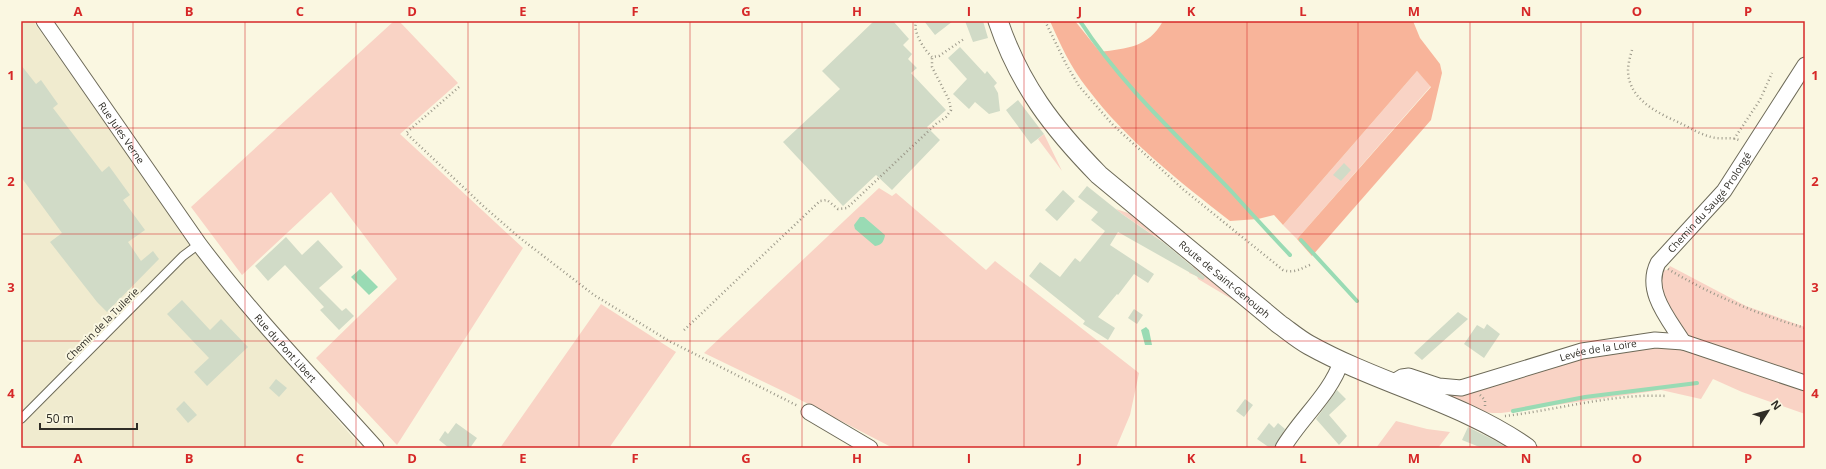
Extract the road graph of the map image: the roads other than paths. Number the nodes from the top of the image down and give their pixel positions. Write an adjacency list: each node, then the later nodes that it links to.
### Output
1 (44, 21): 4 (street, Rue Jules Verne)
2 (998, 21): 6 (street, Route de Saint-Genouph)
3 (1805, 65): 5 (street, Chemin du Saugé Prolongé)
4 (199, 244): 10 (lane, Chemin de la Tuilerie); 11 (street, Rue du Pont Libert)
5 (1683, 342): 7 (street, Levée de la Loire); 8 (street, Levée de la Loire)
6 (1341, 362): 8 (street, Route de Saint-Genouph); 13 (street)
7 (1805, 383)
8 (1394, 385): 14 (street, Route de Saint-Genouph)
9 (808, 412): 12 (street)
10 (21, 419)
11 (376, 448)
12 (870, 448)
13 (1284, 448)
14 (1527, 448)

